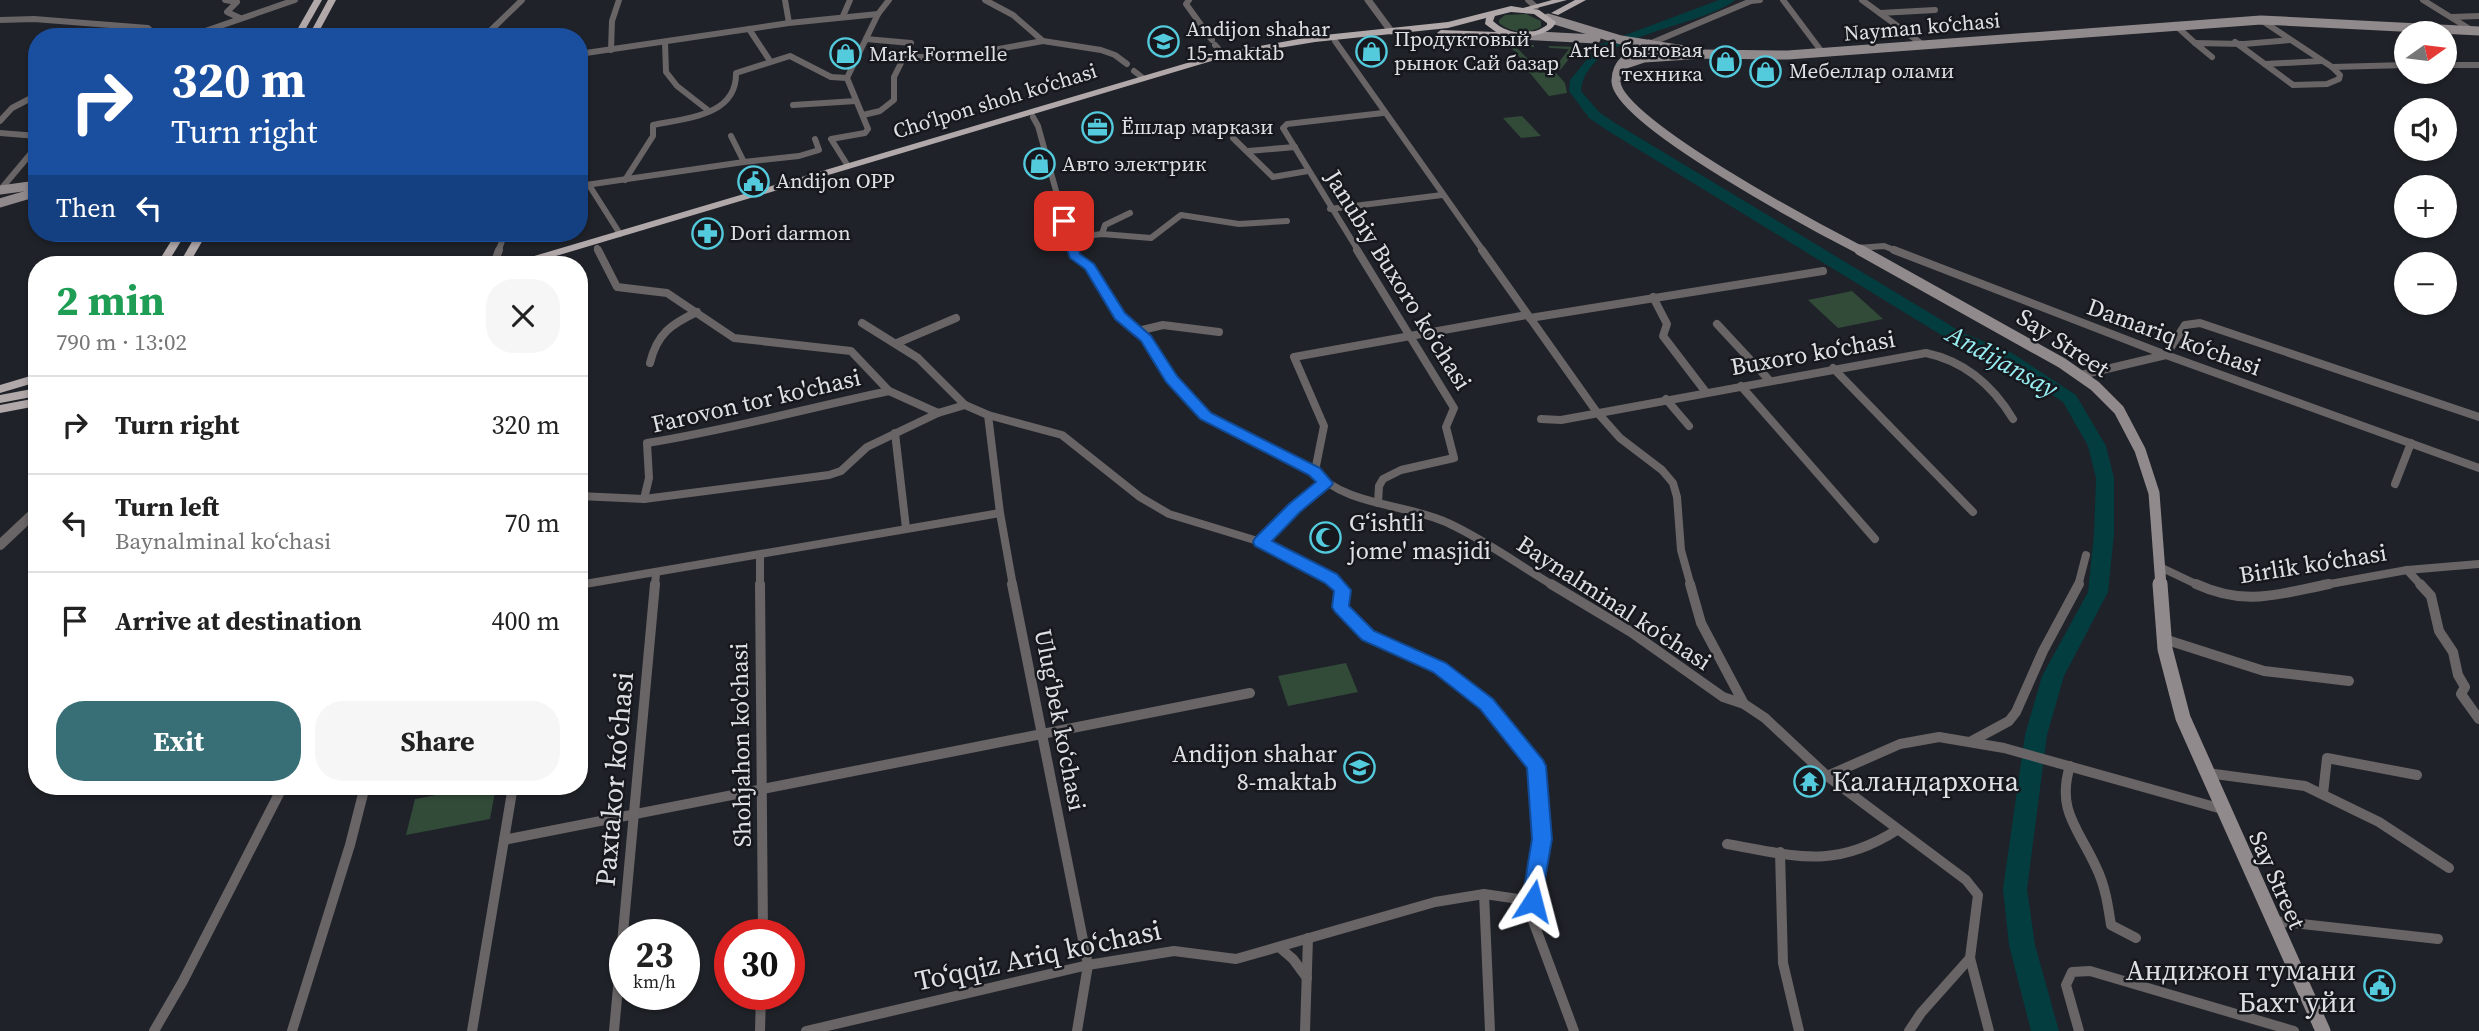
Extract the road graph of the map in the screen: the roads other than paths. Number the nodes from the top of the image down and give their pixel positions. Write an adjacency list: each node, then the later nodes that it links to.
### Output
1 (225, 0): 29 (street)
2 (295, 0): 29 (street)
3 (318, 0): 37 (main road)
4 (332, 0): 38 (main road)
5 (522, 0): 39 (street)
6 (619, 0): 54 (street)
7 (785, 0): 33 (street)
8 (850, 0): 26 (street)
9 (890, 0): 24 (street)
10 (987, 0): 47 (street)
11 (1189, 0): 58 (street)
12 (1368, 0): 41 (street)
13 (1528, 0): 20 (street)
14 (1563, 0): 20 (main road, Choʻlpon shoh koʻchasi)
15 (1582, 0): 30 (main road)
16 (1760, 0): 52 (street)
17 (1783, 0): 55 (street)
18 (1862, 0): 23 (street)
19 (2423, 0): 28 (street)
20 (1536, 7): 21 (main road, Choʻlpon shoh koʻchasi)
21 (1519, 9): 25 (main road, Choʻlpon shoh koʻchasi); 30 (main road)
22 (1935, 10): 23 (street)
23 (1880, 13): 53 (street)
24 (878, 14): 26 (street); 44 (street)
25 (1492, 14): 41 (main road, Choʻlpon shoh koʻchasi); 43 (main road)
26 (843, 16): 33 (street)
27 (2479, 16): 28 (street)
28 (2452, 17): 42 (street)
29 (240, 18): 36 (street)
30 (1548, 18): 43 (main road, Choʻlpon shoh koʻchasi); 45 (main road)
31 (0, 20): 35 (street)
32 (2261, 20): 34 (main road, Nayman koʻchasi); 42 (main road, Nayman koʻchasi); 46 (street)
33 (789, 23): 40 (street)
34 (2175, 25): 51 (street); 53 (main road, Nayman koʻchasi)
35 (149, 28)
36 (213, 28)
37 (301, 28)
38 (317, 28)
39 (492, 28)
40 (749, 29): 49 (street); 61 (street)
41 (1391, 31): 58 (main road, Choʻlpon shoh koʻchasi)
42 (2476, 31)
43 (1520, 35): 45 (main road); 48 (main road, Choʻlpon shoh koʻchasi)
44 (866, 39): 59 (street); 70 (street)
45 (1621, 40): 52 (main road)
46 (2290, 40): 50 (street); 62 (street)
47 (1043, 41): 59 (street); 63 (street)
48 (1335, 41): 75 (street); 77 (main road, Choʻlpon shoh koʻchasi)
49 (665, 42): 54 (street); 74 (street)
50 (2235, 42): 51 (street); 64 (street)
51 (2195, 43): 60 (street)
52 (1649, 44): 57 (main road); 68 (main road)
53 (1922, 44): 55 (main road, Nayman koʻchasi)
54 (611, 50): 56 (street)
55 (1822, 52): 57 (main road, Nayman koʻchasi)
56 (588, 53)
57 (1704, 54): 68 (main road)
58 (1224, 55): 77 (main road, Choʻlpon shoh koʻchasi)
59 (905, 57): 76 (street)
60 (2212, 57)
61 (770, 61): 70 (street); 74 (street)
62 (2322, 61): 64 (street); 69 (street)
63 (1127, 64)
64 (2265, 64): 69 (street)
65 (2394, 65): 69 (street)
66 (2457, 65): 67 (street)
67 (2479, 65)
68 (1619, 66): 104 (main road, Say Street)
69 (2332, 67)
70 (847, 78): 72 (street)
71 (28, 100): 78 (street)
72 (856, 101): 73 (street); 76 (street)
73 (793, 105)
74 (709, 111): 90 (street)
75 (1383, 113): 84 (street, Janubiy Buxoro koʻchasi); 95 (street)
76 (863, 115): 88 (street)
77 (1029, 115): 88 (main road, Choʻlpon shoh koʻchasi); 102 (street, Baynalminal koʻchasi); 103 (main road, Choʻlpon shoh koʻchasi)
78 (0, 119)
79 (0, 133): 80 (street)
80 (28, 135)
81 (731, 136): 87 (street)
82 (1233, 138): 85 (street)
83 (816, 139): 87 (street)
84 (1295, 147): 85 (street); 89 (street, Janubiy Buxoro koʻchasi)
85 (1248, 151): 89 (street)
86 (28, 156): 93 (street)
87 (744, 162): 90 (street)
88 (848, 166): 100 (main road, Choʻlpon shoh koʻchasi)
89 (1308, 171): 97 (street, Janubiy Buxoro koʻchasi)
90 (625, 180): 91 (street)
91 (589, 185): 100 (street)
92 (28, 186): 93 (main road)
93 (0, 189)
94 (28, 195): 96 (main road)
95 (1443, 195): 97 (street); 110 (street)
96 (0, 203)
97 (1330, 209): 116 (street, Janubiy Buxoro koʻchasi)
98 (1130, 213): 101 (street)
99 (1287, 221): 101 (street)
100 (620, 234): 105 (main road, Choʻlpon shoh koʻchasi)
101 (1102, 234): 102 (street)
102 (1069, 238): 114 (street, Baynalminal koʻchasi)
103 (597, 248): 106 (main road, Choʻlpon shoh koʻchasi); 109 (street)
104 (1856, 248): 118 (street, Damariq koʻchasi); 121 (main road, Say Street)
105 (544, 256)
106 (570, 256)
107 (1823, 271): 108 (street)
108 (1653, 297): 110 (street); 127 (street)
109 (697, 312): 119 (street); 126 (street)
110 (1528, 316): 116 (street); 134 (street)
111 (956, 318): 117 (street)
112 (862, 323): 117 (street)
113 (1717, 324): 122 (street)
114 (1138, 331): 115 (street); 144 (street, Baynalminal koʻchasi)
115 (1220, 332)
116 (1409, 336): 144 (street); 149 (street, Janubiy Buxoro koʻchasi)
117 (897, 343): 132 (street)
118 (2166, 355): 121 (street); 137 (street); 142 (street, Damariq koʻchasi)
119 (650, 363)
120 (1833, 368): 122 (street, Buxoro koʻchasi); 139 (street, Buxoro koʻchasi); 150 (street)
121 (2081, 375): 160 (main road, Say Street)
122 (1770, 381): 124 (street, Buxoro koʻchasi)
123 (28, 382): 125 (main road)
124 (1741, 386): 127 (street, Buxoro koʻchasi); 154 (street)
125 (0, 389)
126 (889, 391): 135 (street); 148 (street, Farovon tor ko'chasi)
127 (1705, 391): 129 (street, Buxoro koʻchasi)
128 (28, 394): 130 (main road)
129 (1666, 398): 134 (street, Buxoro koʻchasi); 140 (street)
130 (0, 399)
131 (28, 404): 133 (main road)
132 (965, 405): 135 (street); 136 (street)
133 (0, 409)
134 (1596, 411): 138 (street, Buxoro koʻchasi); 167 (street)
135 (938, 413): 141 (street)
136 (988, 415): 151 (street, Ulugʻbek koʻchasi); 155 (street)
137 (2479, 417)
138 (1541, 419)
139 (2014, 419)
140 (1689, 426)
141 (895, 433): 148 (street); 153 (street)
142 (2411, 443): 143 (street, Damariq koʻchasi); 146 (street)
143 (2479, 468)
144 (1315, 471): 145 (street, Baynalminal koʻchasi)
145 (1325, 483): 149 (street, Baynalminal koʻchasi); 155 (street)
146 (2395, 484)
147 (588, 496): 148 (street)
148 (644, 499)
149 (1378, 503): 167 (street, Baynalminal koʻchasi)
150 (1973, 512)
151 (1000, 513): 153 (street); 169 (street, Ulugʻbek koʻchasi)
152 (28, 519): 156 (street)
153 (905, 528): 157 (street)
154 (1875, 539)
155 (1261, 542): 188 (street)
156 (0, 545)
157 (760, 555): 162 (street); 175 (street, Shohjahon ko'chasi)
158 (2086, 555): 170 (street)
159 (2479, 564): 161 (street, Birlik koʻchasi)
160 (2160, 567): 161 (street, Birlik koʻchasi); 164 (main road, Say Street)
161 (2407, 570): 168 (street)
162 (656, 573): 163 (street); 181 (street, Paxtakor koʻchasi)
163 (588, 584)
164 (2164, 639): 165 (street); 172 (main road, Say Street)
165 (2349, 681)
166 (1250, 693): 169 (street)
167 (1744, 704): 174 (street, Baynalminal koʻchasi)
168 (2479, 719)
169 (1042, 735): 175 (street); 196 (street, Ulugʻbek koʻchasi)
170 (1970, 742): 171 (street); 174 (street)
171 (2065, 764): 180 (street); 192 (street)
172 (2207, 773): 176 (street); 180 (main road, Say Street)
173 (2417, 775): 176 (street)
174 (1827, 776): 182 (street, Baynalminal koʻchasi)
175 (762, 789): 181 (street); 189 (street, Shohjahon ko'chasi)
176 (2323, 794): 186 (street)
177 (278, 795): 199 (street)
178 (363, 795): 200 (street)
179 (512, 795): 183 (street)
180 (2222, 809): 190 (main road, Say Street)
181 (634, 815): 183 (street); 202 (street, Paxtakor koʻchasi)
182 (1897, 830): 185 (street); 195 (street, Baynalminal koʻchasi)
183 (504, 840): 201 (street)
184 (1727, 844): 185 (street)
185 (1780, 852): 209 (street)
186 (2449, 868)
187 (1484, 894): 188 (street, Toʻqqiz Ariq koʻchasi); 191 (street, Toʻqqiz Ariq koʻchasi); 207 (street)
188 (1533, 901): 208 (street)
189 (763, 919)
190 (2274, 921): 193 (street); 214 (main road, Say Street)
191 (1308, 938): 194 (street, Toʻqqiz Ariq koʻchasi); 197 (street)
192 (2136, 938)
193 (2438, 939)
194 (1279, 947): 196 (street, Toʻqqiz Ariq koʻchasi); 197 (street)
195 (1970, 958): 210 (street); 211 (street)
196 (1088, 965): 204 (street, Toʻqqiz Ariq koʻchasi); 205 (street, Ulugʻbek koʻchasi)
197 (1307, 978): 206 (street)
198 (761, 1010): 203 (street)
199 (154, 1031)
200 (292, 1031)
201 (472, 1031)
202 (614, 1031)
203 (760, 1031)
204 (806, 1031)
205 (1077, 1031)
206 (1305, 1031)
207 (1490, 1031)
208 (1574, 1031)
209 (1799, 1031)
210 (1909, 1031)
211 (1989, 1031)
212 (2079, 1031): 213 (street)
213 (2294, 1031)
214 (2323, 1031)

